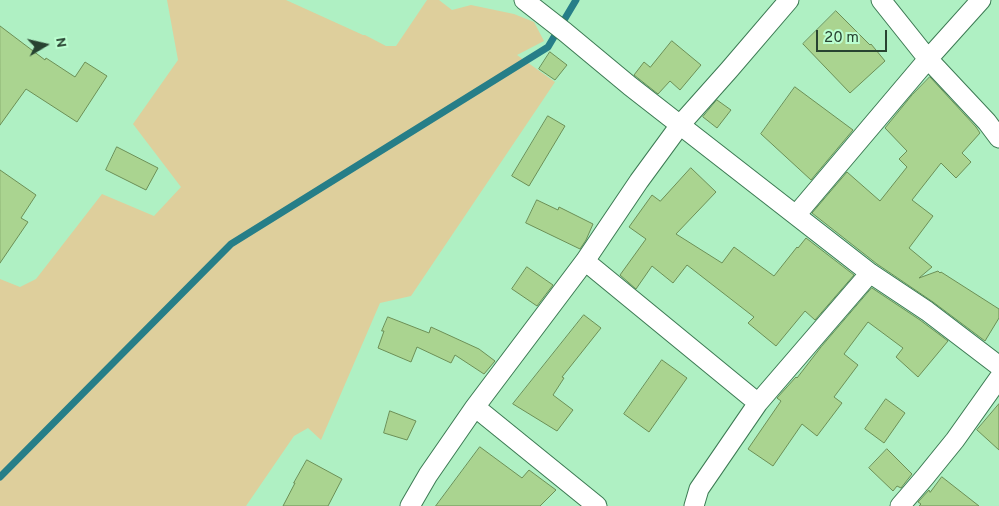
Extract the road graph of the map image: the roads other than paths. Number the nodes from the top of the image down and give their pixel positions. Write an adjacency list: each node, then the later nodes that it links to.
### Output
1 (524, 0): 6 (street)
2 (789, 0): 6 (street)
3 (880, 0): 5 (street)
4 (981, 0): 5 (street)
5 (928, 59): 7 (street); 8 (street)
6 (680, 125): 8 (street); 9 (street)
7 (999, 138)
8 (796, 215): 10 (street)
9 (585, 262): 13 (street); 14 (street)
10 (870, 273): 11 (street); 13 (street)
11 (999, 366)
12 (999, 378): 18 (street)
13 (758, 403): 17 (street)
14 (475, 407): 15 (street); 16 (street)
15 (410, 506)
16 (597, 506)
17 (694, 506)
18 (900, 506)

